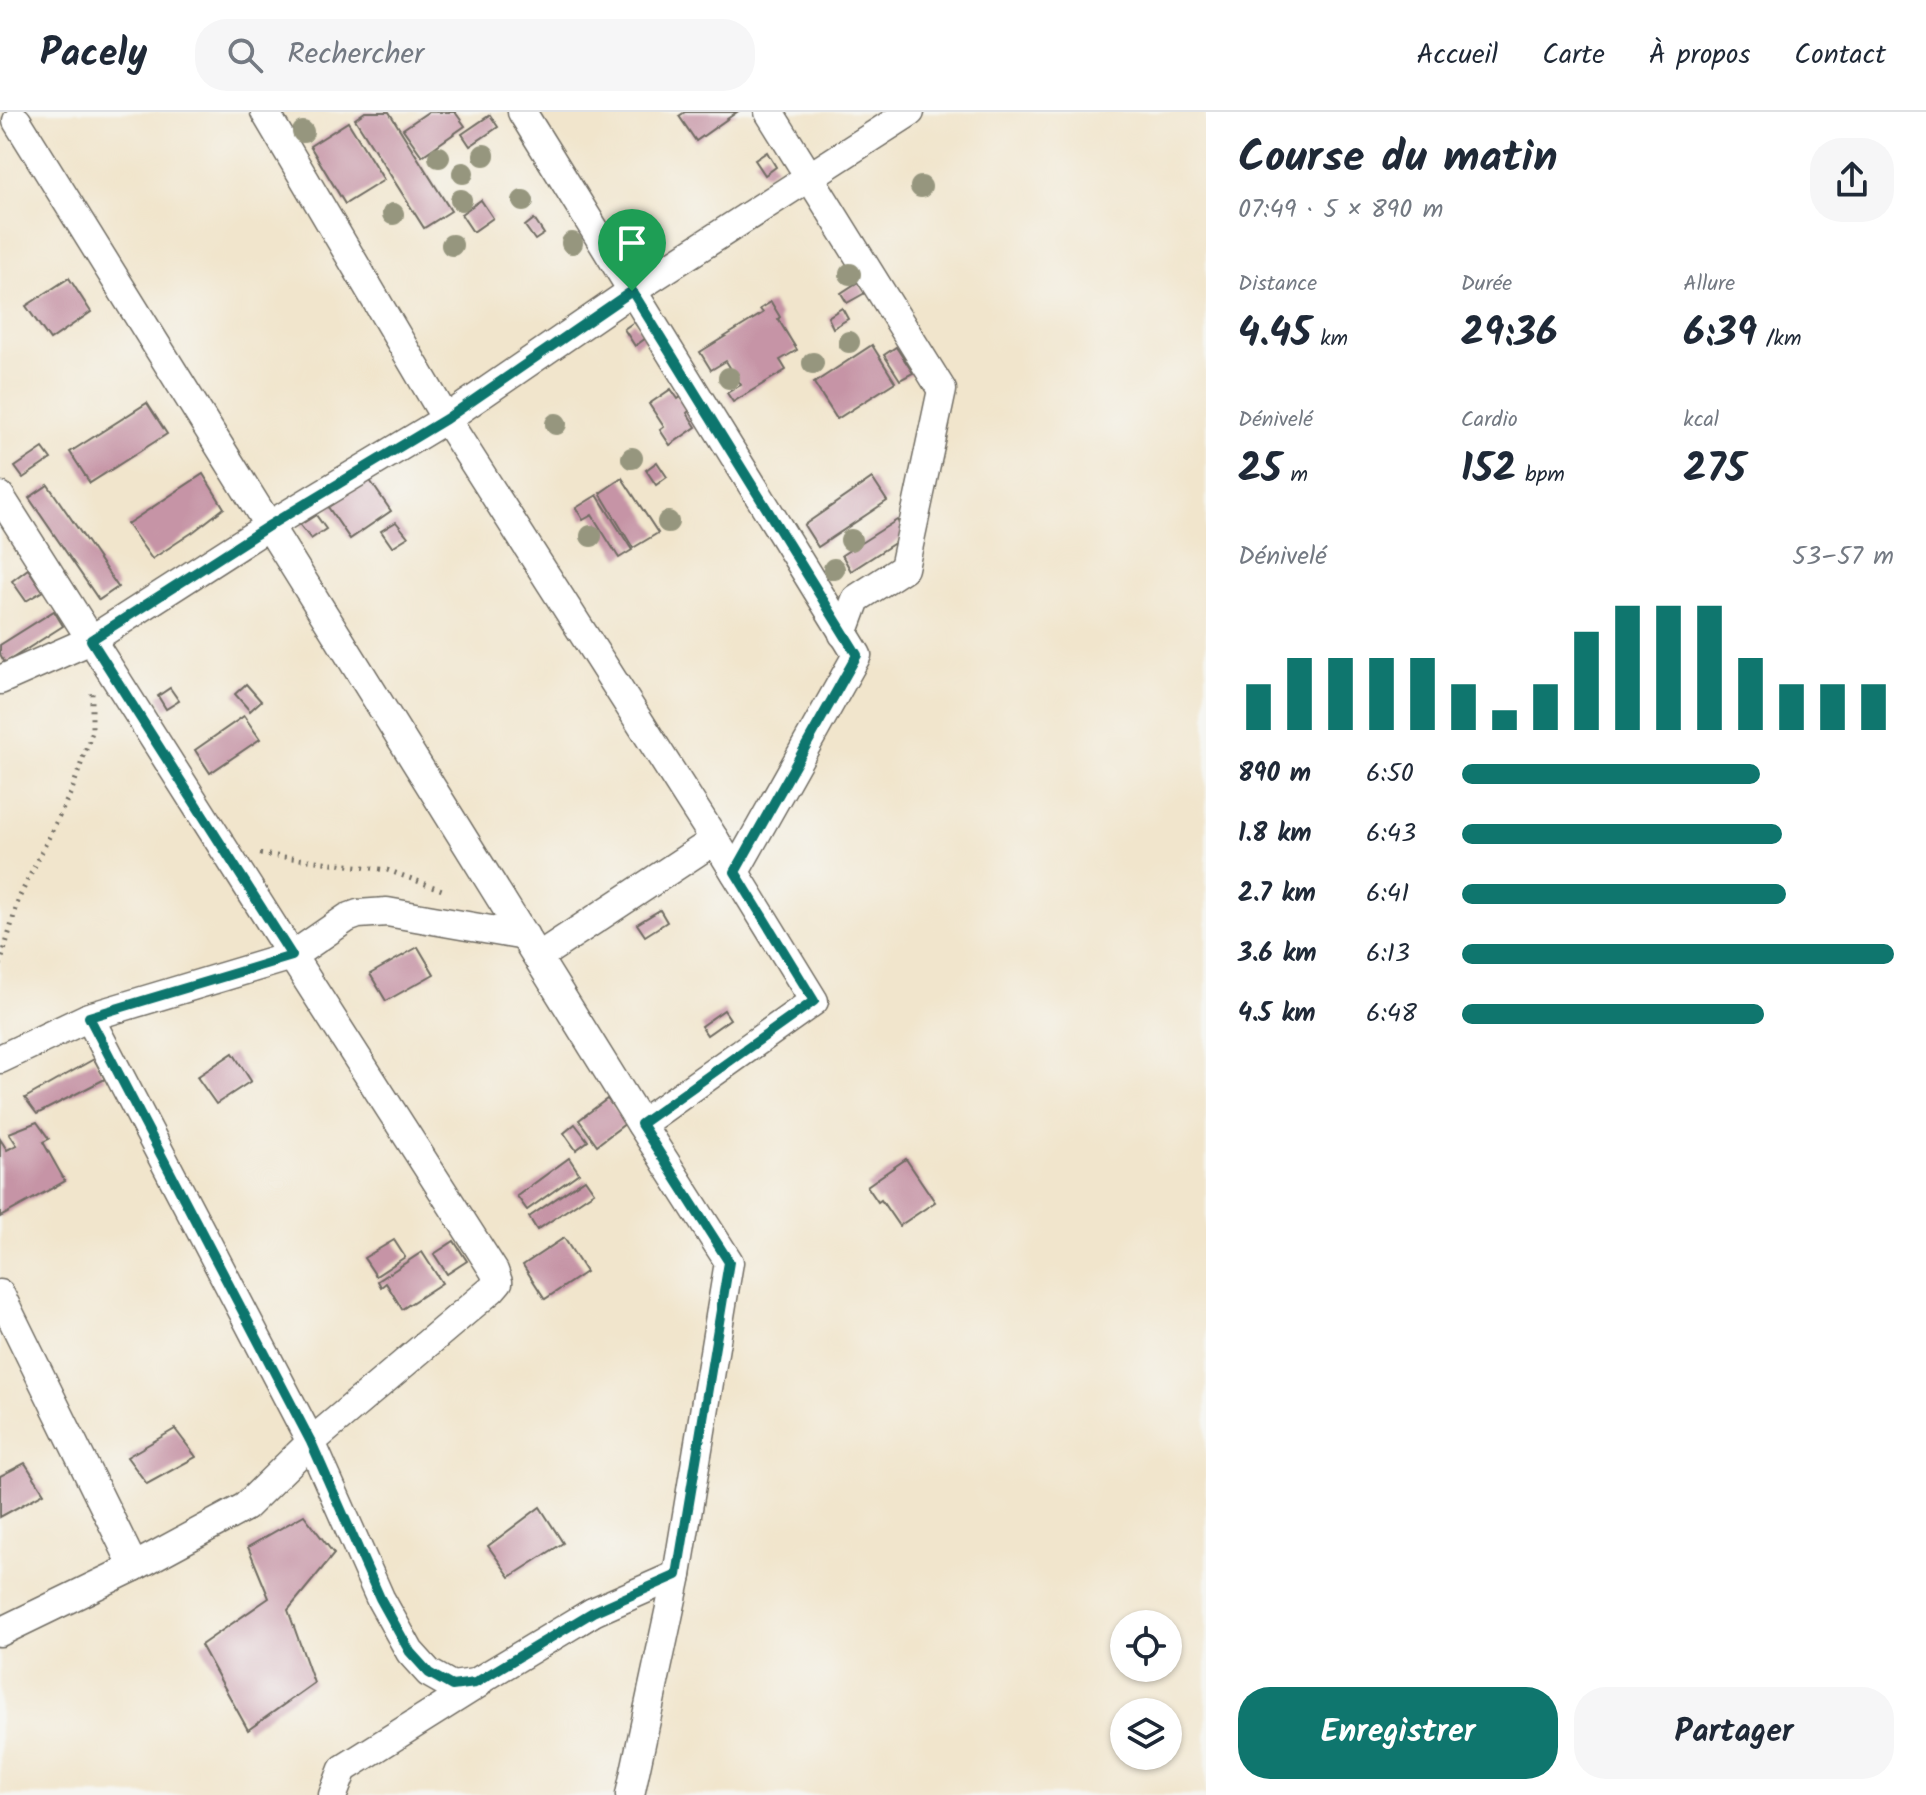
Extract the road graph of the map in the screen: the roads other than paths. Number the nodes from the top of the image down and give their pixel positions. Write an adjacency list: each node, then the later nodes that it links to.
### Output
1 (265, 112): 8 (street)
2 (522, 112): 7 (street)
3 (769, 112): 6 (street)
4 (910, 112): 6 (street)
5 (16, 122): 10 (street)
6 (810, 177): 7 (street); 11 (street)
7 (632, 291): 8 (street); 11 (street)
8 (446, 419): 10 (street); 14 (street)
9 (0, 496): 12 (street)
10 (270, 525): 12 (street); 16 (street)
11 (843, 634): 15 (street)
12 (91, 640): 13 (street); 17 (street)
13 (0, 680)
14 (715, 840): 15 (street); 16 (street)
15 (735, 872): 20 (street)
16 (532, 947): 17 (street); 20 (street)
17 (292, 956): 18 (street); 22 (street)
18 (89, 1017): 19 (street); 22 (street)
19 (0, 1059)
20 (641, 1124): 24 (street)
21 (0, 1294): 23 (street)
22 (311, 1442): 23 (street); 25 (street)
23 (134, 1567): 26 (street)
24 (677, 1575): 25 (street); 28 (street)
25 (593, 1612): 27 (street)
26 (0, 1632)
27 (333, 1795)
28 (630, 1795)

